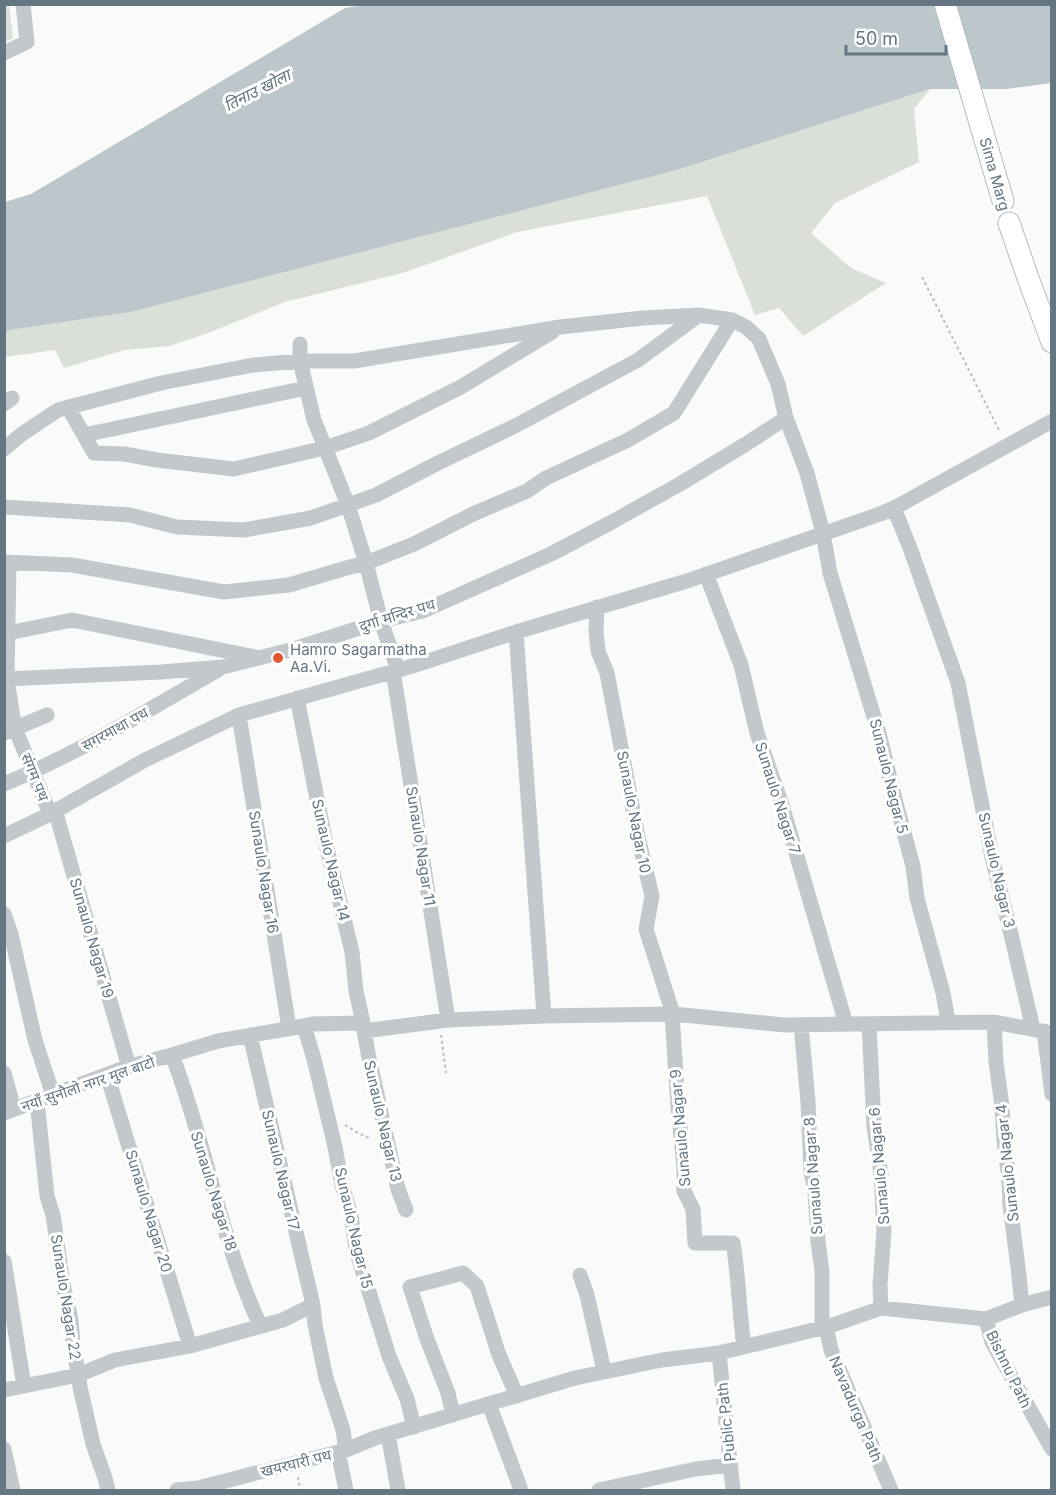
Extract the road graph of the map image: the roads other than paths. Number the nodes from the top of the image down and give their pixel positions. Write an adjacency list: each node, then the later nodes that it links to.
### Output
1 (23, 4): 3 (street)
2 (945, 4): 4 (street, Sima Marg)
3 (4, 53)
4 (1003, 201): 5 (street, Sima Marg)
5 (1009, 223): 9 (street, Sima Marg)
6 (699, 315): 7 (street); 8 (street); 19 (street)
7 (732, 320): 14 (street, Sunaulo Nagar 5); 24 (street)
8 (560, 327): 11 (street); 17 (street)
9 (1052, 342)
10 (300, 344): 11 (street, Sunaulo Nagar 11)
11 (300, 361): 12 (street, Sunaulo Nagar 11); 13 (street)
12 (306, 388): 16 (street); 17 (street, Sunaulo Nagar 11)
13 (68, 407): 16 (street); 18 (street)
14 (786, 418): 22 (street, Sunaulo Nagar 5); 28 (street, दुर्गा मन्दिर पथ)
15 (1052, 421): 21 (street)
16 (84, 435): 17 (street)
17 (325, 448): 19 (street, Sunaulo Nagar 11)
18 (4, 449)
19 (348, 505): 20 (street); 24 (street, Sunaulo Nagar 11)
20 (4, 507)
21 (894, 508): 22 (street); 54 (street, Sunaulo Nagar 3)
22 (823, 533): 25 (street); 47 (street, Sunaulo Nagar 5)
23 (7, 562): 24 (street); 26 (street, संगम पथ)
24 (366, 563): 28 (street, Sunaulo Nagar 11)
25 (706, 574): 27 (street); 49 (street, Sunaulo Nagar 7)
26 (6, 607): 30 (street, संगम पथ)
27 (597, 607): 29 (street); 44 (street, Sunaulo Nagar 10)
28 (381, 621): 31 (street, दुर्गा मन्दिर पथ); 33 (street, Sunaulo Nagar 11)
29 (516, 632): 33 (street); 45 (street)
30 (8, 633): 31 (street); 34 (street, संगम पथ)
31 (260, 658): 32 (street, दुर्गा मन्दिर पथ)
32 (223, 667): 34 (street, दुर्गा मन्दिर पथ); 39 (street, सगरमाथा पथ)
33 (395, 670): 35 (street); 46 (street, Sunaulo Nagar 11)
34 (5, 680): 38 (street, संगम पथ)
35 (297, 698): 37 (street); 53 (street, Sunaulo Nagar 14)
36 (47, 715): 38 (street)
37 (239, 715): 41 (street); 52 (street, Sunaulo Nagar 16)
38 (10, 731): 39 (street, संगम पथ)
39 (33, 772): 40 (street, सगरमाथा पथ); 41 (street, संगम पथ)
40 (4, 784)
41 (52, 812): 42 (street); 57 (street, Sunaulo Nagar 19)
42 (4, 836)
43 (4, 914): 61 (street)
44 (673, 1014): 45 (street, नयाँ सुनौलो नगर मुल बाटो); 51 (street, नयाँ सुनौलो नगर मुल बाटो); 75 (street, Sunaulo Nagar 9)
45 (544, 1016): 46 (street, नयाँ सुनौलो नगर मुल बाटो)
46 (444, 1020): 53 (street, नयाँ सुनौलो नगर मुल बाटो)
47 (948, 1022): 48 (street, नयाँ सुनौलो नगर मुल बाटो); 50 (street, नयाँ सुनौलो नगर मुल बाटो)
48 (994, 1022): 54 (street, नयाँ सुनौलो नगर मुल बाटो); 69 (street, Sunaulo Nagar 4)
49 (846, 1024): 50 (street, नयाँ सुनौलो नगर मुल बाटो); 51 (street, नयाँ सुनौलो नगर मुल बाटो)
50 (869, 1024): 70 (street, Sunaulo Nagar 6)
51 (801, 1025): 73 (street, Sunaulo Nagar 8)
52 (297, 1027): 53 (street, नयाँ सुनौलो नगर मुल बाटो); 55 (street, नयाँ सुनौलो नगर मुल बाटो); 84 (street, Sunaulo Nagar 15)
53 (364, 1027): 64 (street, Sunaulo Nagar 13)
54 (1043, 1031): 60 (street, Sunaulo Nagar 3)
55 (250, 1035): 56 (street, नयाँ सुनौलो नगर मुल बाटो); 68 (street, Sunaulo Nagar 17)
56 (172, 1055): 57 (street, नयाँ सुनौलो नगर मुल बाटो); 72 (street, Sunaulo Nagar 18)
57 (129, 1067): 59 (street, नयाँ सुनौलो नगर मुल बाटो)
58 (4, 1073): 63 (street)
59 (107, 1075): 61 (street, नयाँ सुनौलो नगर मुल बाटो); 74 (street, Sunaulo Nagar 20)
60 (1052, 1094)
61 (53, 1095): 62 (street, नयाँ सुनौलो नगर मुल बाटो)
62 (37, 1101): 63 (street, नयाँ सुनौलो नगर मुल बाटो); 78 (street, Sunaulo Nagar 22)
63 (9, 1111)
64 (406, 1210)
65 (4, 1261): 79 (street)
66 (580, 1275): 77 (street)
67 (1052, 1297): 69 (street)
68 (313, 1305): 72 (street); 88 (street, Sunaulo Nagar 17)
69 (1022, 1305): 71 (street)
70 (881, 1308): 71 (street); 73 (street, खयरघारी पथ)
71 (986, 1319): 87 (street, Bishnu Path)
72 (260, 1325): 74 (street)
73 (824, 1327): 75 (street, खयरघारी पथ); 99 (street, Navadurga Path)
74 (190, 1346): 78 (street)
75 (744, 1347): 76 (street, खयरघारी पथ)
76 (720, 1353): 77 (street, खयरघारी पथ); 89 (street, Public Path)
77 (604, 1371): 81 (street, खयरघारी पथ)
78 (78, 1375): 79 (street); 92 (street, Sunaulo Nagar 22)
79 (24, 1386): 80 (street)
80 (4, 1390)
81 (517, 1396): 82 (street, खयरघारी पथ); 83 (street)
82 (489, 1404): 83 (street, खयरघारी पथ); 96 (street)
83 (453, 1415): 84 (street, खयरघारी पथ)
84 (414, 1427): 85 (street, खयरघारी पथ)
85 (388, 1434): 88 (street, खयरघारी पथ); 95 (street)
86 (4, 1449): 91 (street)
87 (1052, 1449)
88 (342, 1451): 90 (street, खयरघारी पथ); 94 (street, Sunaulo Nagar 17)
89 (730, 1465): 97 (street); 98 (street, Public Path)
90 (198, 1489): 93 (street, खयरघारी पथ)
91 (12, 1491)
92 (108, 1491)
93 (177, 1491)
94 (346, 1491)
95 (398, 1491)
96 (521, 1491)
97 (599, 1491)
98 (733, 1491)
99 (891, 1491)

